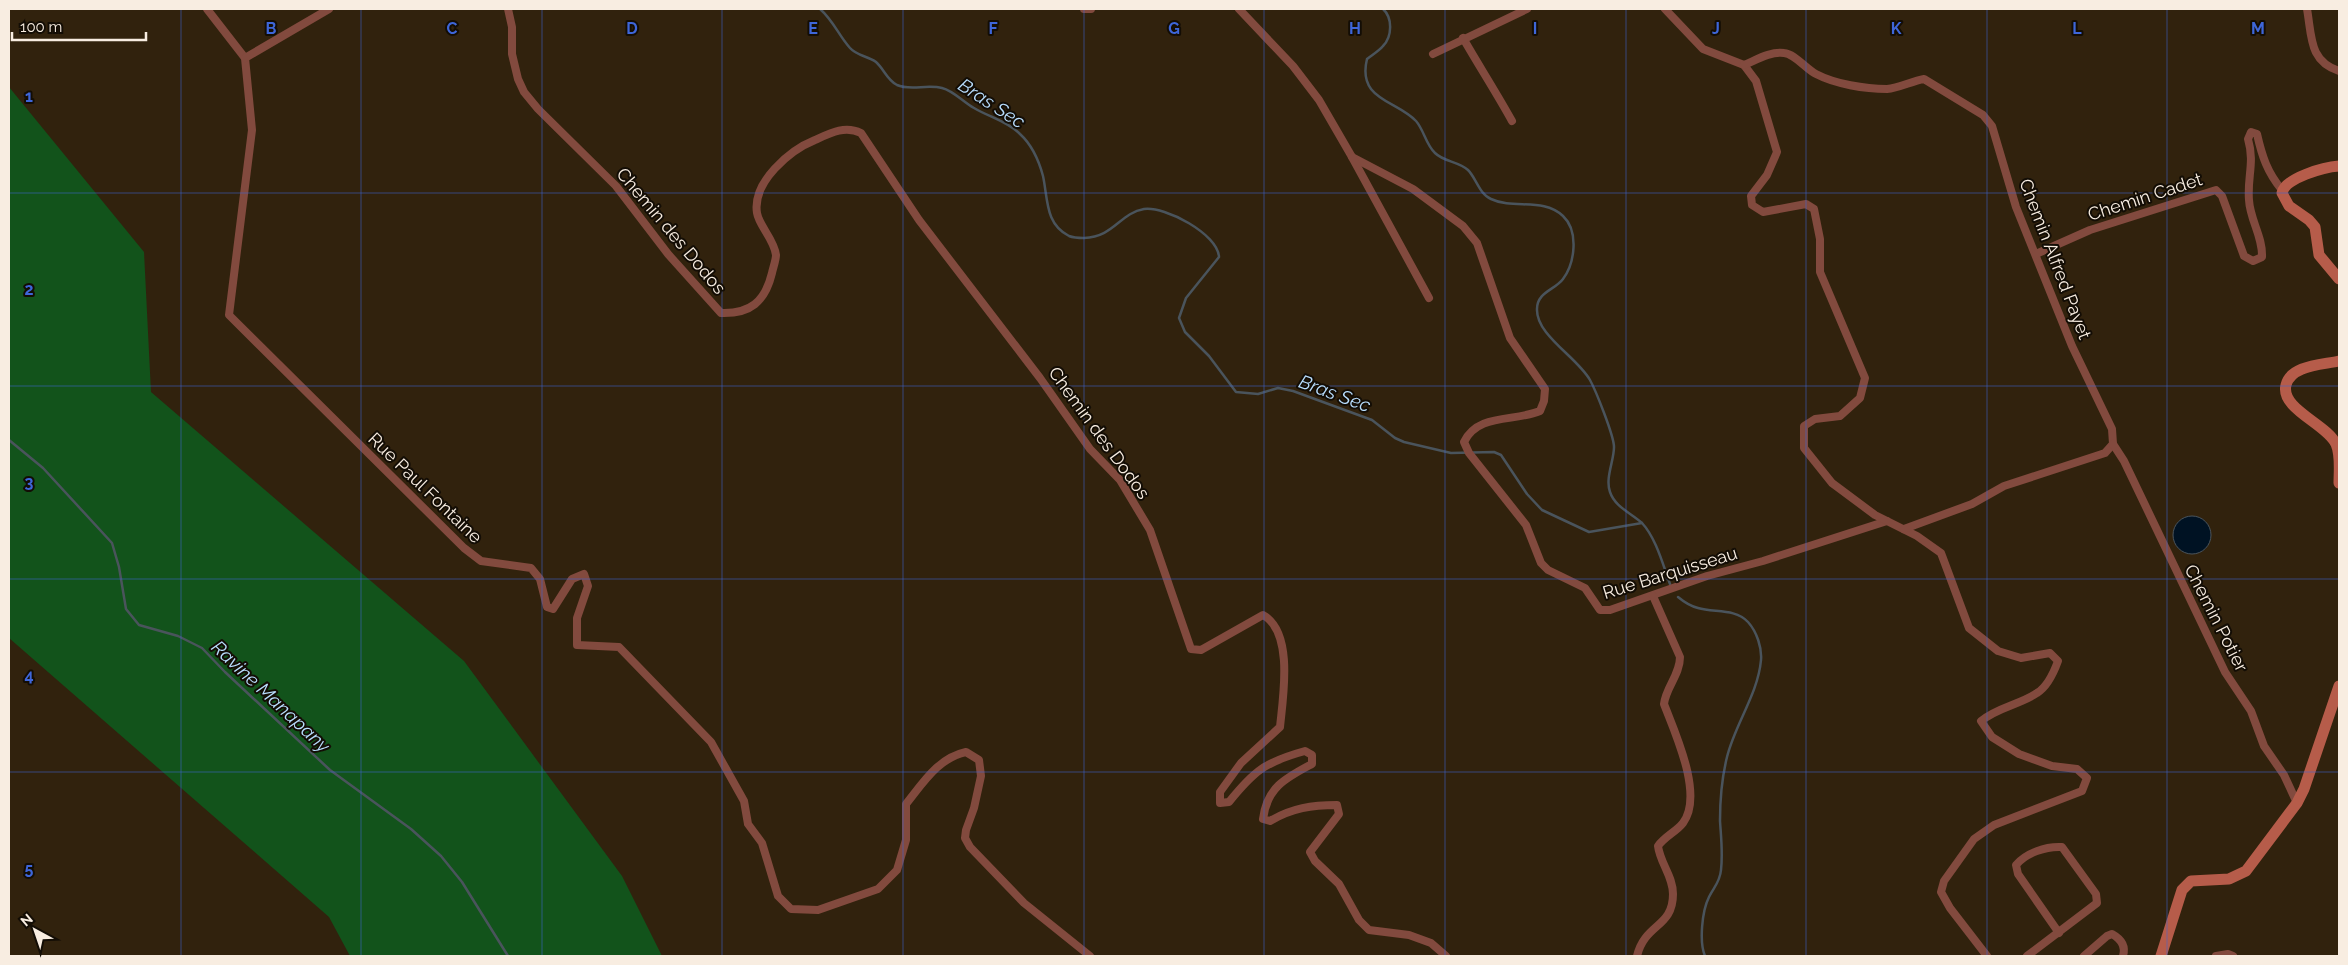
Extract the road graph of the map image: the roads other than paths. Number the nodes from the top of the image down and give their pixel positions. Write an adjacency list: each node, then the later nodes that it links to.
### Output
1 (206, 9): 12 (street)
2 (330, 9): 12 (street)
3 (508, 9): 32 (street, Chemin des Dodos)
4 (1084, 9): 5 (street)
5 (1091, 9)
6 (1239, 9): 16 (street)
7 (1527, 9): 10 (street)
8 (1665, 9): 13 (street)
9 (2307, 9): 14 (street)
10 (1463, 38): 11 (street); 15 (street)
11 (1433, 54)
12 (245, 58): 31 (street, Rue Paul Fontaine)
13 (1744, 65): 19 (street, Chemin Alfred Payet); 25 (street)
14 (2339, 71)
15 (1512, 120)
16 (1352, 157): 21 (street); 27 (street, Rue Barquisseau)
17 (2339, 166): 18 (main road)
18 (2282, 190): 19 (street, Chemin Cadet); 20 (main road)
19 (2036, 254): 23 (street, Chemin Alfred Payet)
20 (2339, 279)
21 (1429, 298)
22 (2339, 361): 24 (main road)
23 (2113, 444): 26 (street); 29 (street, Chemin Potier)
24 (2339, 483)
25 (1886, 521): 26 (street); 27 (street, Rue Barquisseau)
26 (1904, 529): 34 (street)
27 (1653, 596): 33 (street)
28 (2339, 686): 29 (main road)
29 (2297, 802): 38 (main road)
30 (2058, 933): 30 (street); 35 (street)
31 (1090, 956)
32 (1446, 956)
33 (1637, 956)
34 (1986, 956)
35 (2027, 956)
36 (2084, 956): 37 (street)
37 (2123, 956)
38 (2161, 956)
39 (2216, 956): 40 (street)
40 (2233, 956)

